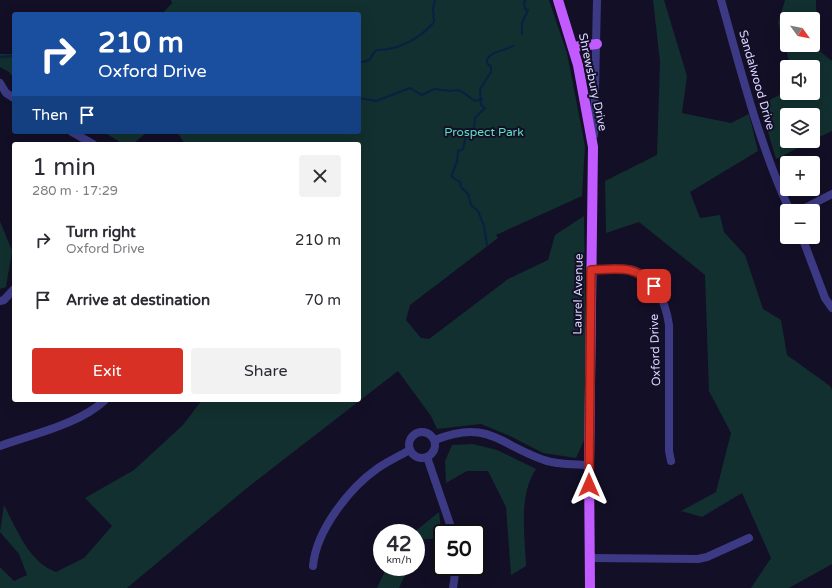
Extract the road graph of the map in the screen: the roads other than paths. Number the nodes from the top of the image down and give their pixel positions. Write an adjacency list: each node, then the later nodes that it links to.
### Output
1 (558, 0): 5 (main road, Shrewsbury Drive)
2 (597, 0): 4 (street, Laurel Avenue)
3 (721, 0): 12 (street, Sandalwood Drive)
4 (597, 44): 5 (main road); 10 (street, Laurel Avenue)
5 (573, 47): 10 (main road, Shrewsbury Drive)
6 (0, 83): 7 (street)
7 (12, 97)
8 (76, 134): 9 (street)
9 (90, 142)
10 (593, 147): 15 (main road, Laurel Avenue)
11 (832, 194): 13 (street)
12 (787, 204)
13 (813, 204)
14 (805, 244): 18 (street)
15 (591, 270): 24 (street, Oxford Drive); 25 (main road, Laurel Avenue)
16 (12, 290): 17 (street)
17 (0, 301)
18 (832, 308)
19 (103, 402): 21 (street)
20 (435, 440): 22 (street); 23 (street); 25 (street)
21 (0, 446)
22 (410, 450): 23 (street); 29 (street)
23 (427, 457): 26 (street)
24 (671, 462)
25 (589, 465): 28 (main road, Laurel Avenue)
26 (450, 524)
27 (749, 538): 28 (street)
28 (590, 558): 32 (main road, Laurel Avenue)
29 (313, 566)
30 (455, 576): 31 (street)
31 (453, 588)
32 (590, 588)

